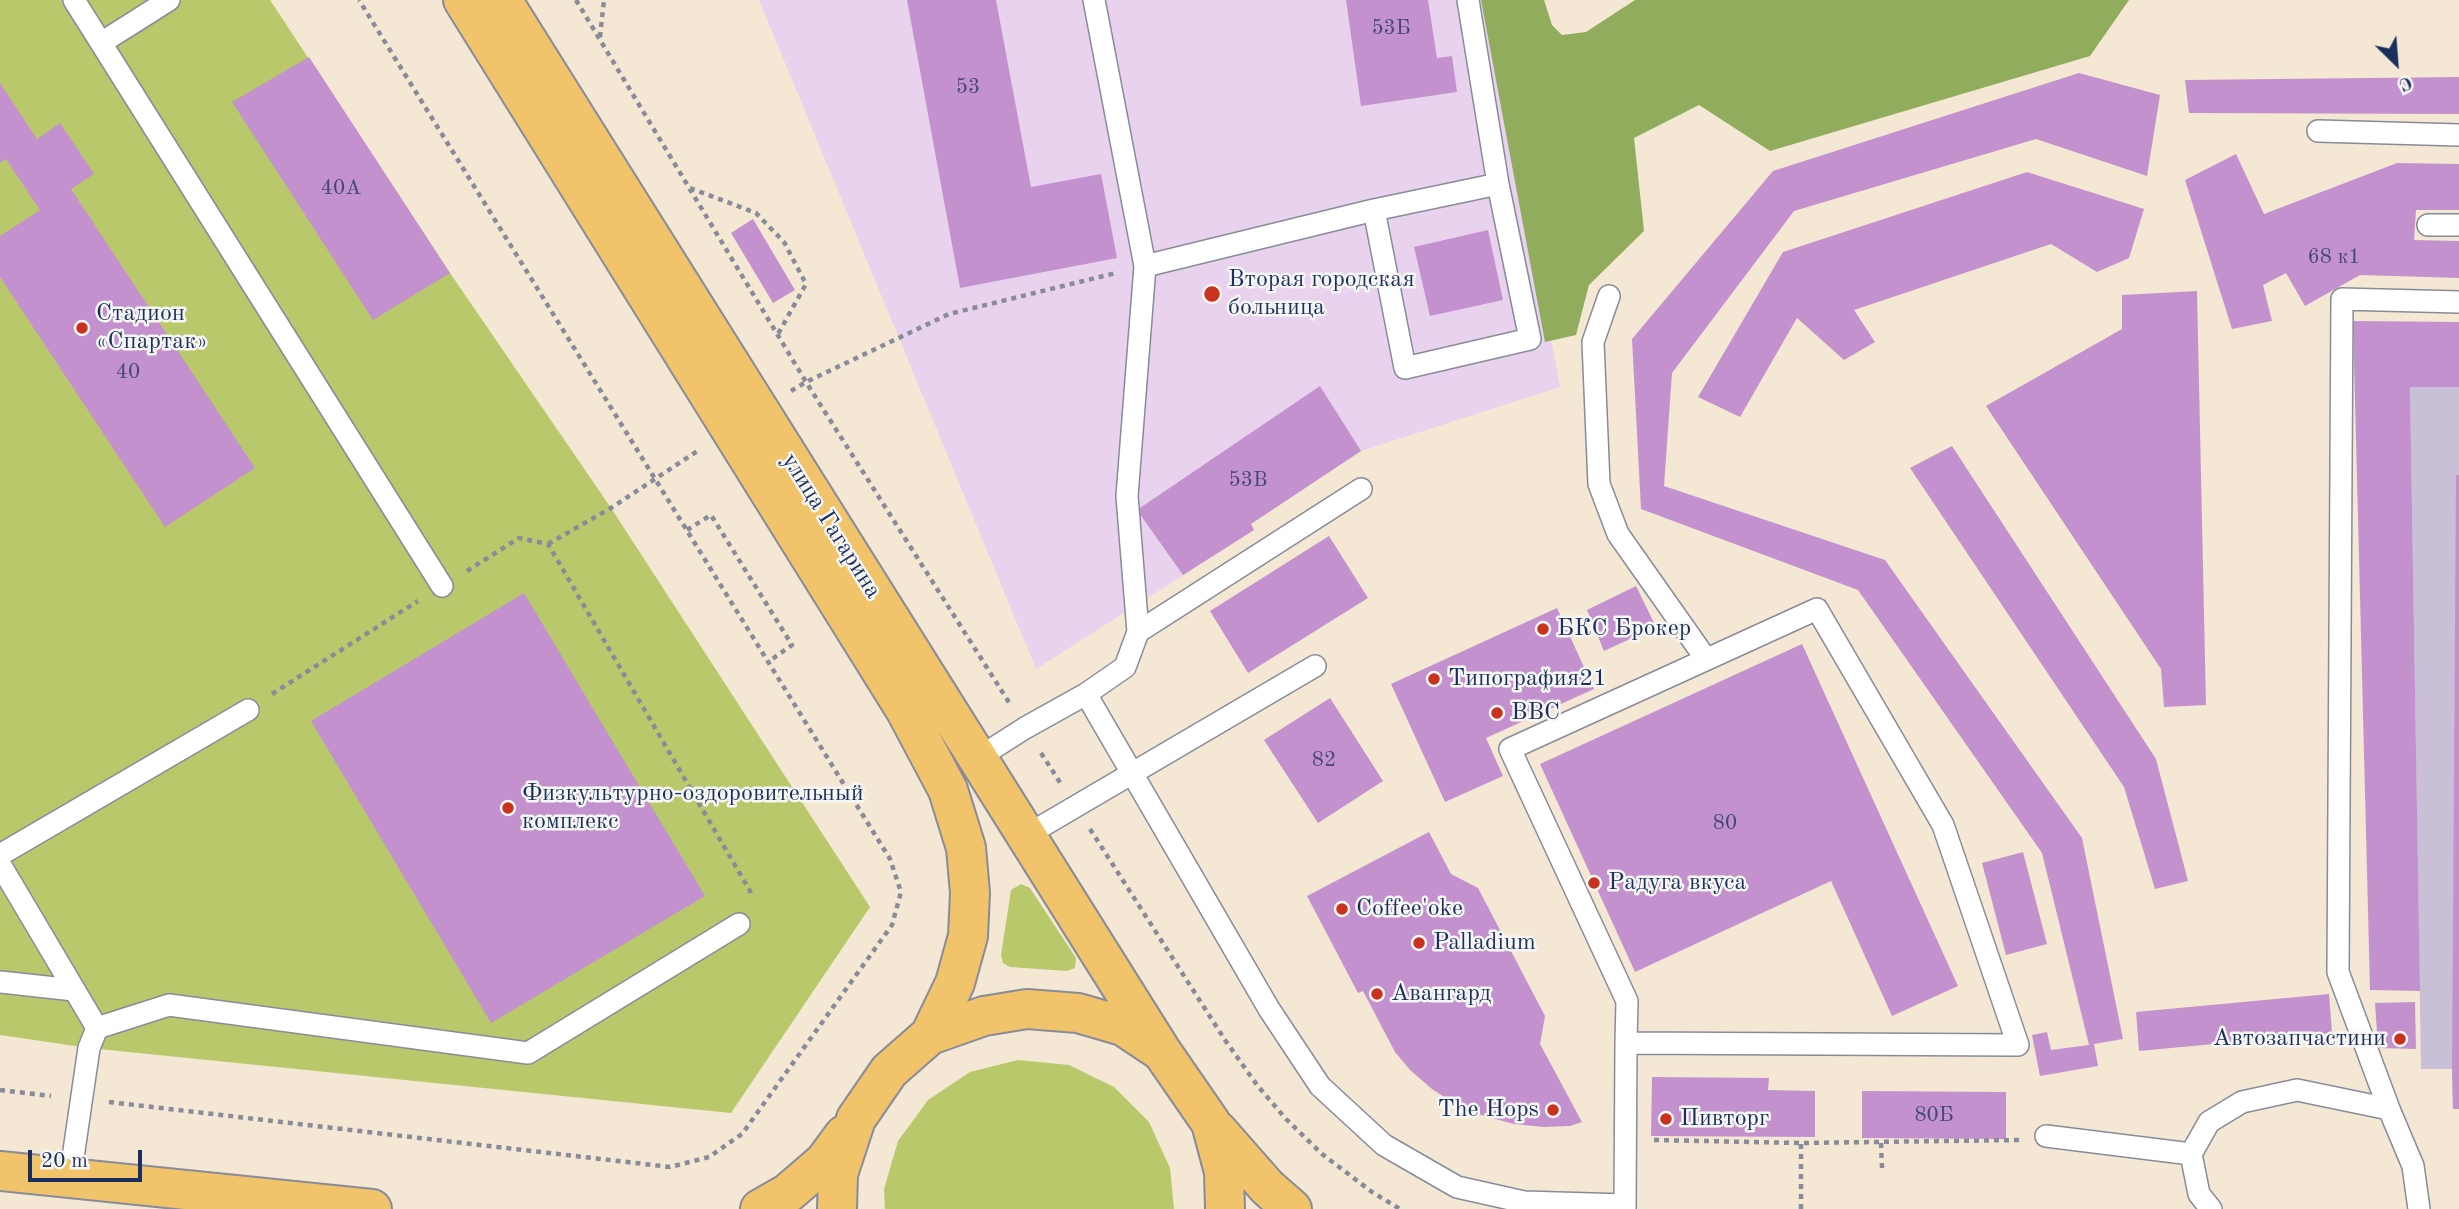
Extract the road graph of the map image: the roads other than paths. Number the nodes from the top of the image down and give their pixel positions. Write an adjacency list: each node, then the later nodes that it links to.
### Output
1 (74, 0): 7 (lane)
2 (169, 0): 7 (lane)
3 (463, 0): 33 (main road, улица Гагарина)
4 (502, 0): 24 (main road, улица Гагарина)
5 (1094, 0): 14 (lane)
6 (1468, 0): 10 (lane)
7 (101, 43): 18 (lane)
8 (2318, 131): 9 (lane)
9 (2459, 135)
10 (1498, 184): 11 (lane); 11 (lane)
11 (1374, 210): 14 (lane)
12 (2428, 225): 13 (lane)
13 (2459, 225)
14 (1144, 266): 19 (lane)
15 (1609, 296): 20 (lane)
16 (2459, 302): 36 (lane)
17 (1361, 489): 19 (lane)
18 (442, 586)
19 (1138, 632): 22 (lane)
20 (1706, 659): 34 (lane); 34 (lane)
21 (1315, 666): 25 (lane)
22 (1086, 694): 24 (lane); 25 (lane)
23 (248, 710): 27 (lane)
24 (978, 758): 26 (main road, улица Гагарина)
25 (1132, 774): 26 (lane); 43 (lane)
26 (1027, 835): 35 (main road, улица Гагарина)
27 (0, 855)
28 (0, 864): 31 (lane)
29 (739, 924): 32 (lane)
30 (0, 982): 31 (lane)
31 (74, 990): 32 (lane)
32 (97, 1028): 42 (lane)
33 (930, 1035): 35 (main road); 37 (main road)
34 (1626, 1043): 43 (lane)
35 (1162, 1052): 38 (main road, улица Гагарина)
36 (2389, 1109): 40 (lane); 50 (lane)
37 (856, 1119): 45 (main road); 46 (main road)
38 (1211, 1123): 47 (main road); 48 (main road)
39 (2046, 1136): 40 (lane)
40 (2191, 1154): 49 (lane)
41 (0, 1171): 42 (main road)
42 (70, 1178): 44 (main road)
43 (1625, 1207)
44 (372, 1209)
45 (760, 1209)
46 (837, 1209)
47 (1225, 1209)
48 (1292, 1209)
49 (2211, 1209)
50 (2419, 1209)

